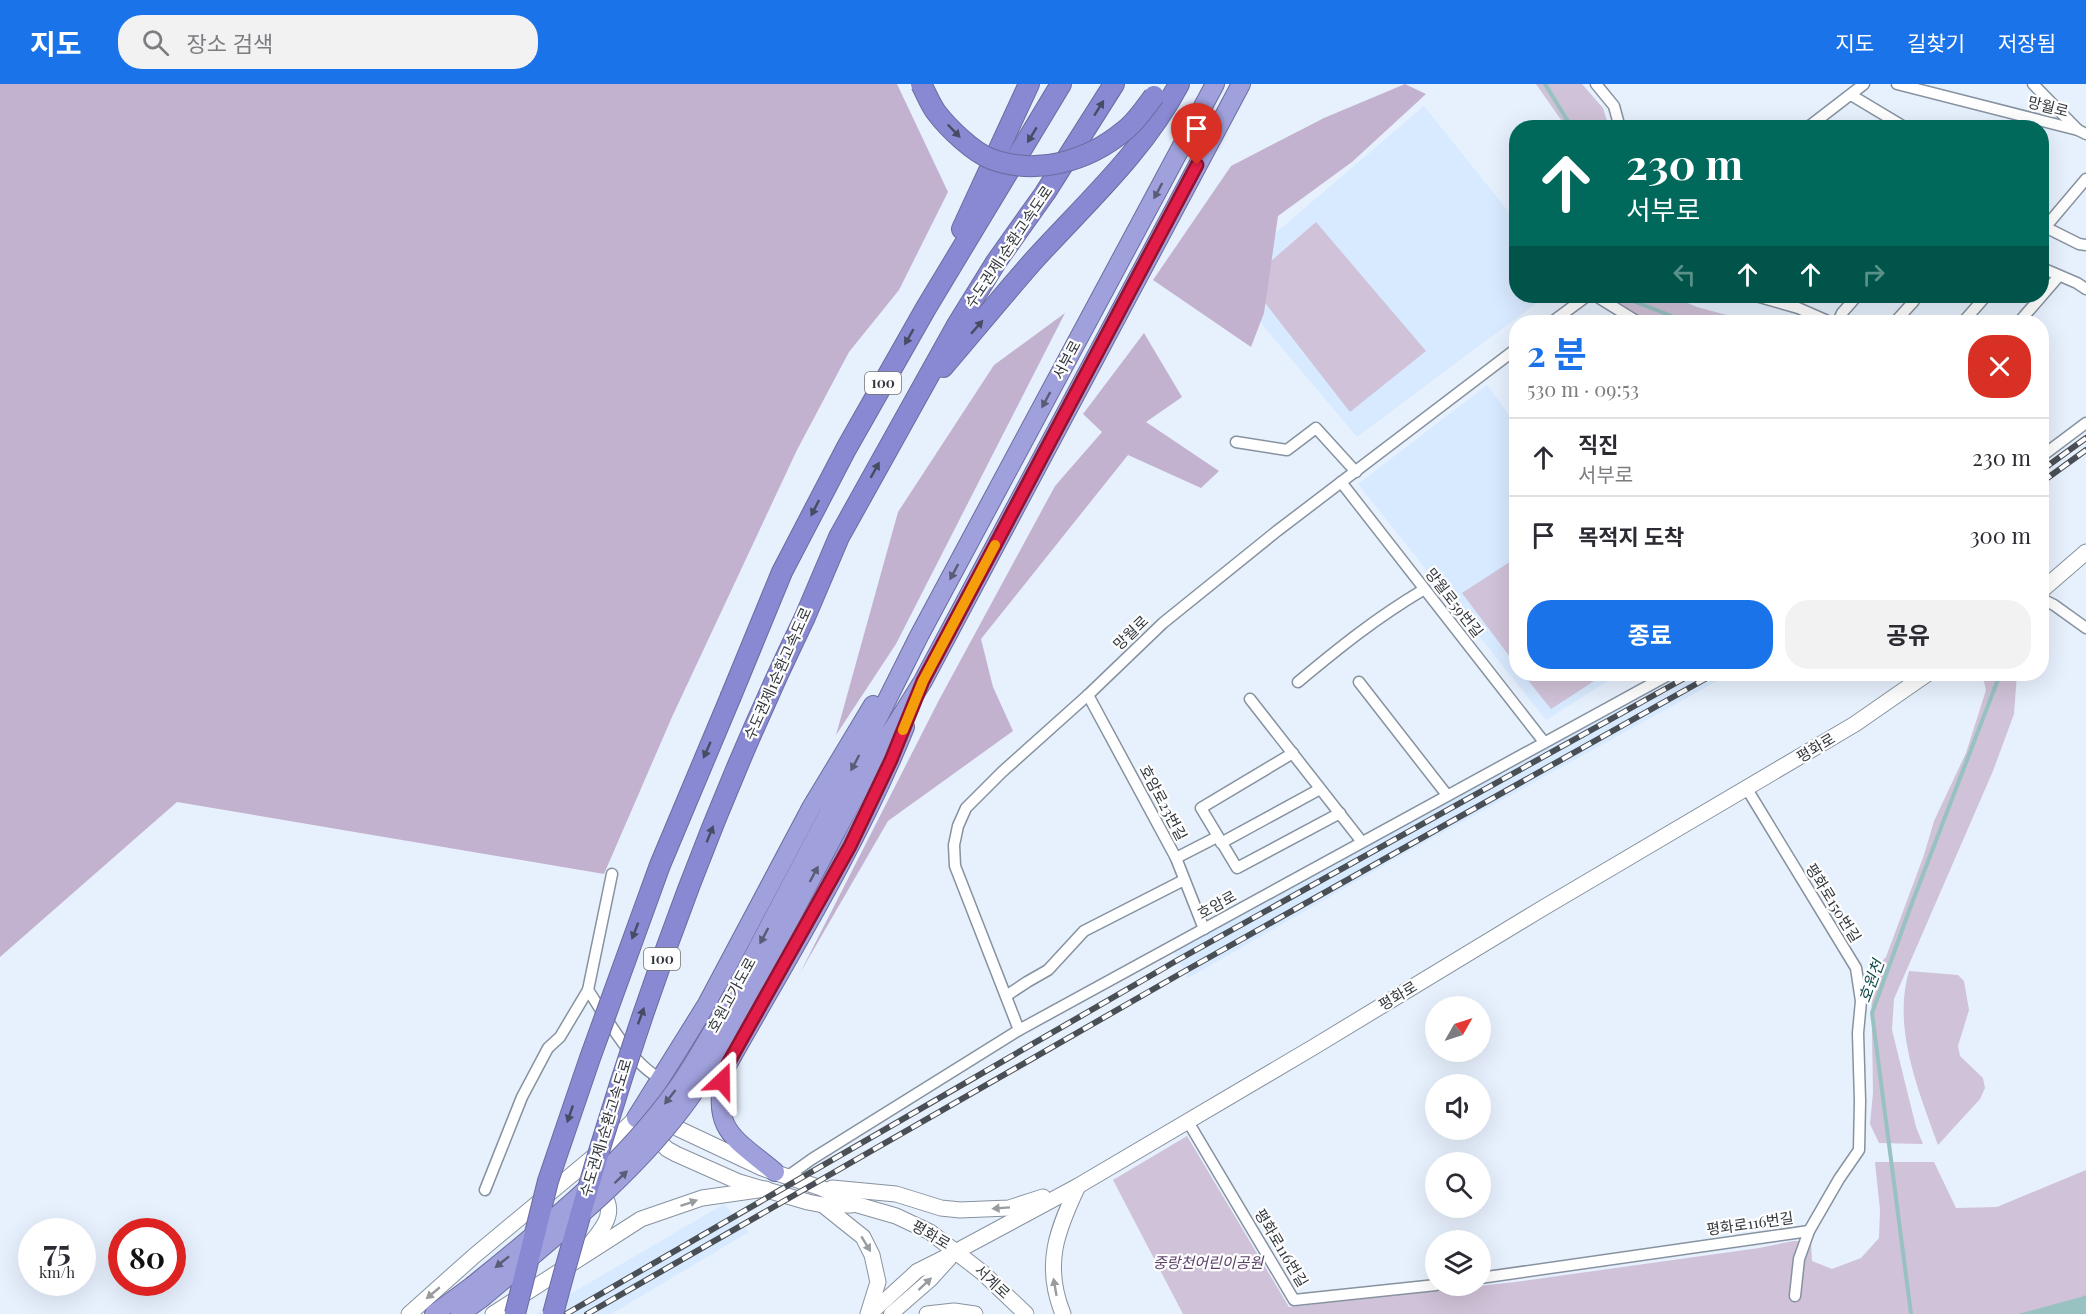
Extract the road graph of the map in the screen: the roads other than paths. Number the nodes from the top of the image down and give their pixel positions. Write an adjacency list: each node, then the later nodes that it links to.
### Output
1 (921, 84): 12 (highway, one-way to 12, bridge)
2 (1029, 84): 35 (highway)
3 (1061, 84): 35 (highway, 100, one-way to 35)
4 (1114, 84): 44 (highway, 수도권제1순환고속도로 / 100, one-way to 4)
5 (1179, 84): 44 (highway, one-way to 5)
6 (1215, 84): 55 (highway, 서부로, one-way to 55)
7 (1241, 84): 56 (highway, 서부로)
8 (1596, 84): 14 (street)
9 (1864, 84): 13 (street)
10 (1898, 84): 17 (street, 망월로)
11 (2033, 84): 19 (street)
12 (1158, 90)
13 (1851, 95): 15 (street); 16 (street)
14 (1618, 120)
15 (1818, 120)
16 (1893, 120)
17 (2036, 120)
18 (2049, 123): 19 (street, 망월로)
19 (2082, 132)
20 (2086, 179): 21 (street)
21 (2049, 222)
22 (2049, 232): 23 (street)
23 (2086, 245)
24 (2049, 271): 25 (street)
25 (2059, 276): 26 (street); 27 (street)
26 (2049, 288)
27 (2086, 289)
28 (1578, 303): 36 (street)
29 (1607, 303): 37 (street)
30 (1780, 303): 38 (street)
31 (1850, 303): 39 (street)
32 (1912, 303): 40 (street)
33 (1978, 303): 41 (street)
34 (2036, 303): 42 (street)
35 (926, 308): 105 (highway, 100, one-way to 105, bridge)
36 (1561, 315)
37 (1627, 315)
38 (1814, 315)
39 (1841, 315)
40 (1901, 315)
41 (1968, 315)
42 (2025, 315)
43 (1509, 354): 48 (street, 망월로)
44 (912, 403): 106 (highway, 수도권제1순환고속도로 / 100, one-way to 44, bridge)
45 (2086, 423): 47 (street)
46 (1236, 442): 48 (street)
47 (2049, 451)
48 (1356, 472): 49 (street, 망월로)
49 (1341, 482): 52 (street, 망월로59번길); 61 (street, 망월로)
50 (2086, 552): 51 (main road)
51 (2049, 584)
52 (1424, 590): 59 (street); 63 (street, 망월로59번길)
53 (2049, 602): 54 (street)
54 (2086, 628)
55 (919, 636): 77 (highway, 호원고가도로, one-way to 77); 79 (highway)
56 (923, 681): 77 (highway, 호원고가도로, one-way to 56); 80 (highway)
57 (1657, 681): 63 (street, 호암로)
58 (1917, 681): 66 (main road, 평화로)
59 (1298, 682)
60 (1359, 682): 67 (street)
61 (1088, 695): 71 (street, 호암로23번길); 76 (street, 망월로)
62 (1250, 699): 64 (street)
63 (1544, 742): 67 (street, 호암로)
64 (1293, 753): 65 (street); 69 (street)
65 (1320, 789): 68 (street); 69 (street)
66 (1747, 789): 83 (main road, 평화로); 94 (street, 평화로150번길)
67 (1447, 795): 70 (street, 호암로)
68 (1340, 813): 69 (street); 70 (street)
69 (1219, 840): 71 (street)
70 (1362, 842): 74 (street, 호암로)
71 (1176, 858): 73 (street, 호암로23번길)
72 (612, 874): 75 (street)
73 (1184, 880): 74 (street, 호암로23번길); 76 (street)
74 (1204, 929): 78 (street, 호암로)
75 (588, 990): 81 (street); 90 (street)
76 (1006, 996): 78 (street, 망월로)
77 (740, 997): 99 (highway, 호원고가도로, bridge)
78 (1019, 1030): 85 (street, 호암로)
79 (685, 1039): 80 (highway); 81 (highway)
80 (725, 1069): 85 (highway)
81 (660, 1078): 82 (highway)
82 (636, 1118): 84 (main road, 평화로); 86 (main road, 평화로); 93 (main road)
83 (1186, 1120): 87 (main road, 평화로); 98 (street, 평화로116번길)
84 (753, 1163): 85 (main road, 평화로); 86 (main road)
85 (782, 1174): 88 (main road, 평화로)
86 (739, 1182): 89 (main road, 평화로)
87 (1078, 1186): 88 (main road, one-way to 88); 95 (main road, 평화로); 112 (main road, one-way to 87)
88 (821, 1188): 92 (main road, 평화로)
89 (766, 1189): 91 (main road, 평화로); 96 (main road, 평화로, one-way to 89)
90 (486, 1190)
91 (823, 1205): 92 (main road, 평화로); 107 (main road, one-way to 107)
92 (858, 1205): 95 (main road, 평화로)
93 (531, 1209): 96 (main road); 101 (main road, one-way to 101)
94 (1809, 1231): 97 (street, 평화로116번길); 100 (street)
95 (957, 1251): 107 (street); 108 (street, one-way to 95); 111 (main road, 서계로)
96 (578, 1260): 104 (main road, 평화로)
97 (1491, 1276)
98 (1425, 1286)
99 (477, 1292): 102 (highway, 호원고가도로); 103 (highway, 호원고가도로)
100 (1795, 1296)
101 (409, 1314)
102 (434, 1314)
103 (460, 1314)
104 (493, 1314)
105 (515, 1314)
106 (553, 1314)
107 (869, 1314)
108 (891, 1314)
109 (927, 1314): 110 (main road)
110 (975, 1314)
111 (1026, 1314)
112 (1063, 1314)

